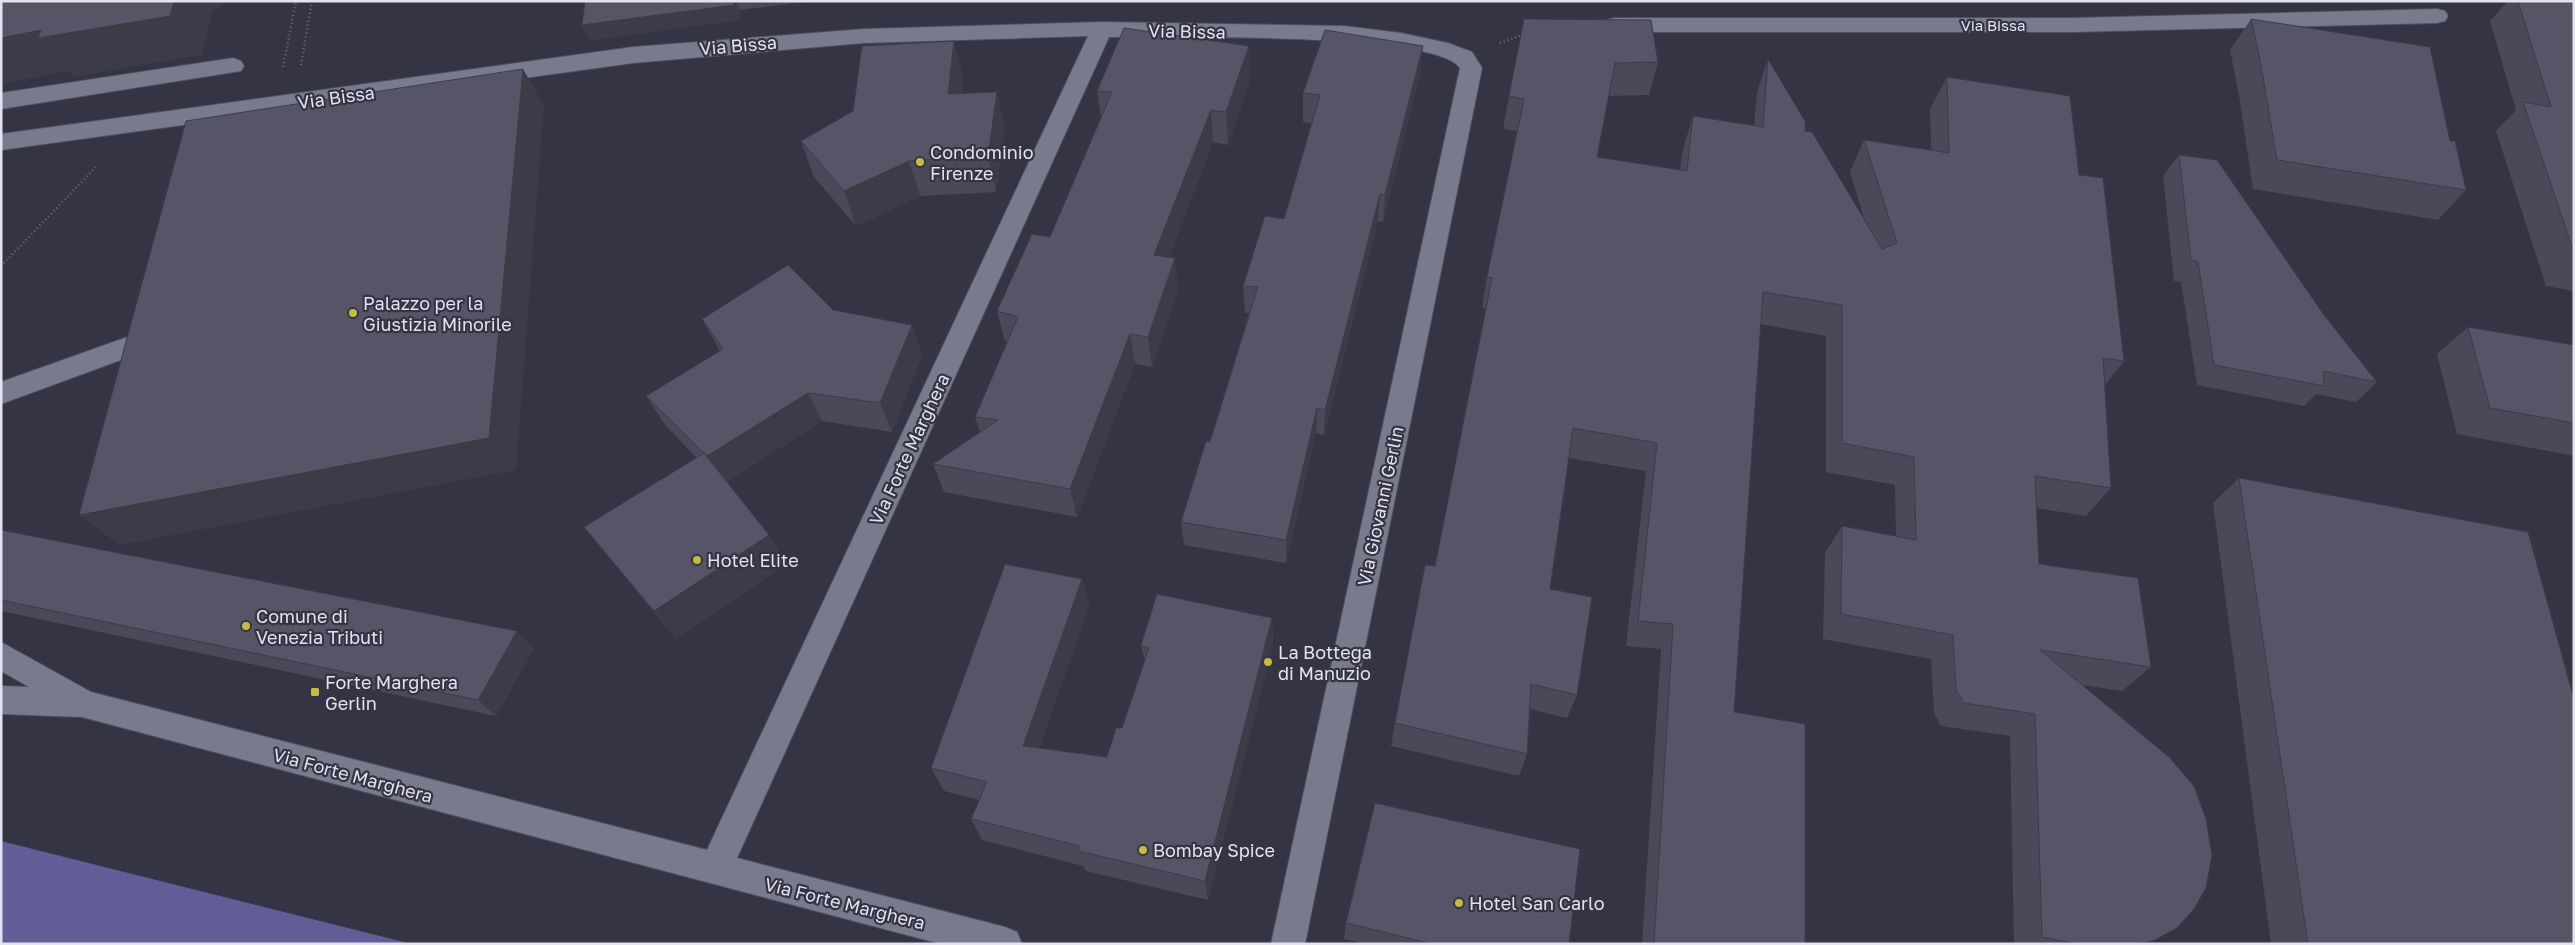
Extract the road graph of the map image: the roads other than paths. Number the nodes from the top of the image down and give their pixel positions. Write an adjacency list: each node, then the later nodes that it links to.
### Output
1 (2070, 1): 4 (street)
2 (2437, 16): 4 (street, Via Bissa)
3 (1598, 25): 4 (street, Via Bissa)
4 (2072, 25)
5 (1102, 29): 6 (street, Via Bissa); 9 (street, Via Bissa); 15 (street, Via Forte Marghera)
6 (1468, 62): 17 (street, Via Giovanni Gerlin)
7 (233, 66): 8 (street)
8 (1, 100)
9 (1, 142)
10 (147, 340): 11 (street)
11 (1, 393)
12 (1, 655): 14 (street, Via Forte Marghera)
13 (1, 700): 14 (street)
14 (84, 704): 15 (street, Via Forte Marghera)
15 (715, 869): 16 (street, Via Forte Marghera)
16 (1005, 944)
17 (1288, 944)

